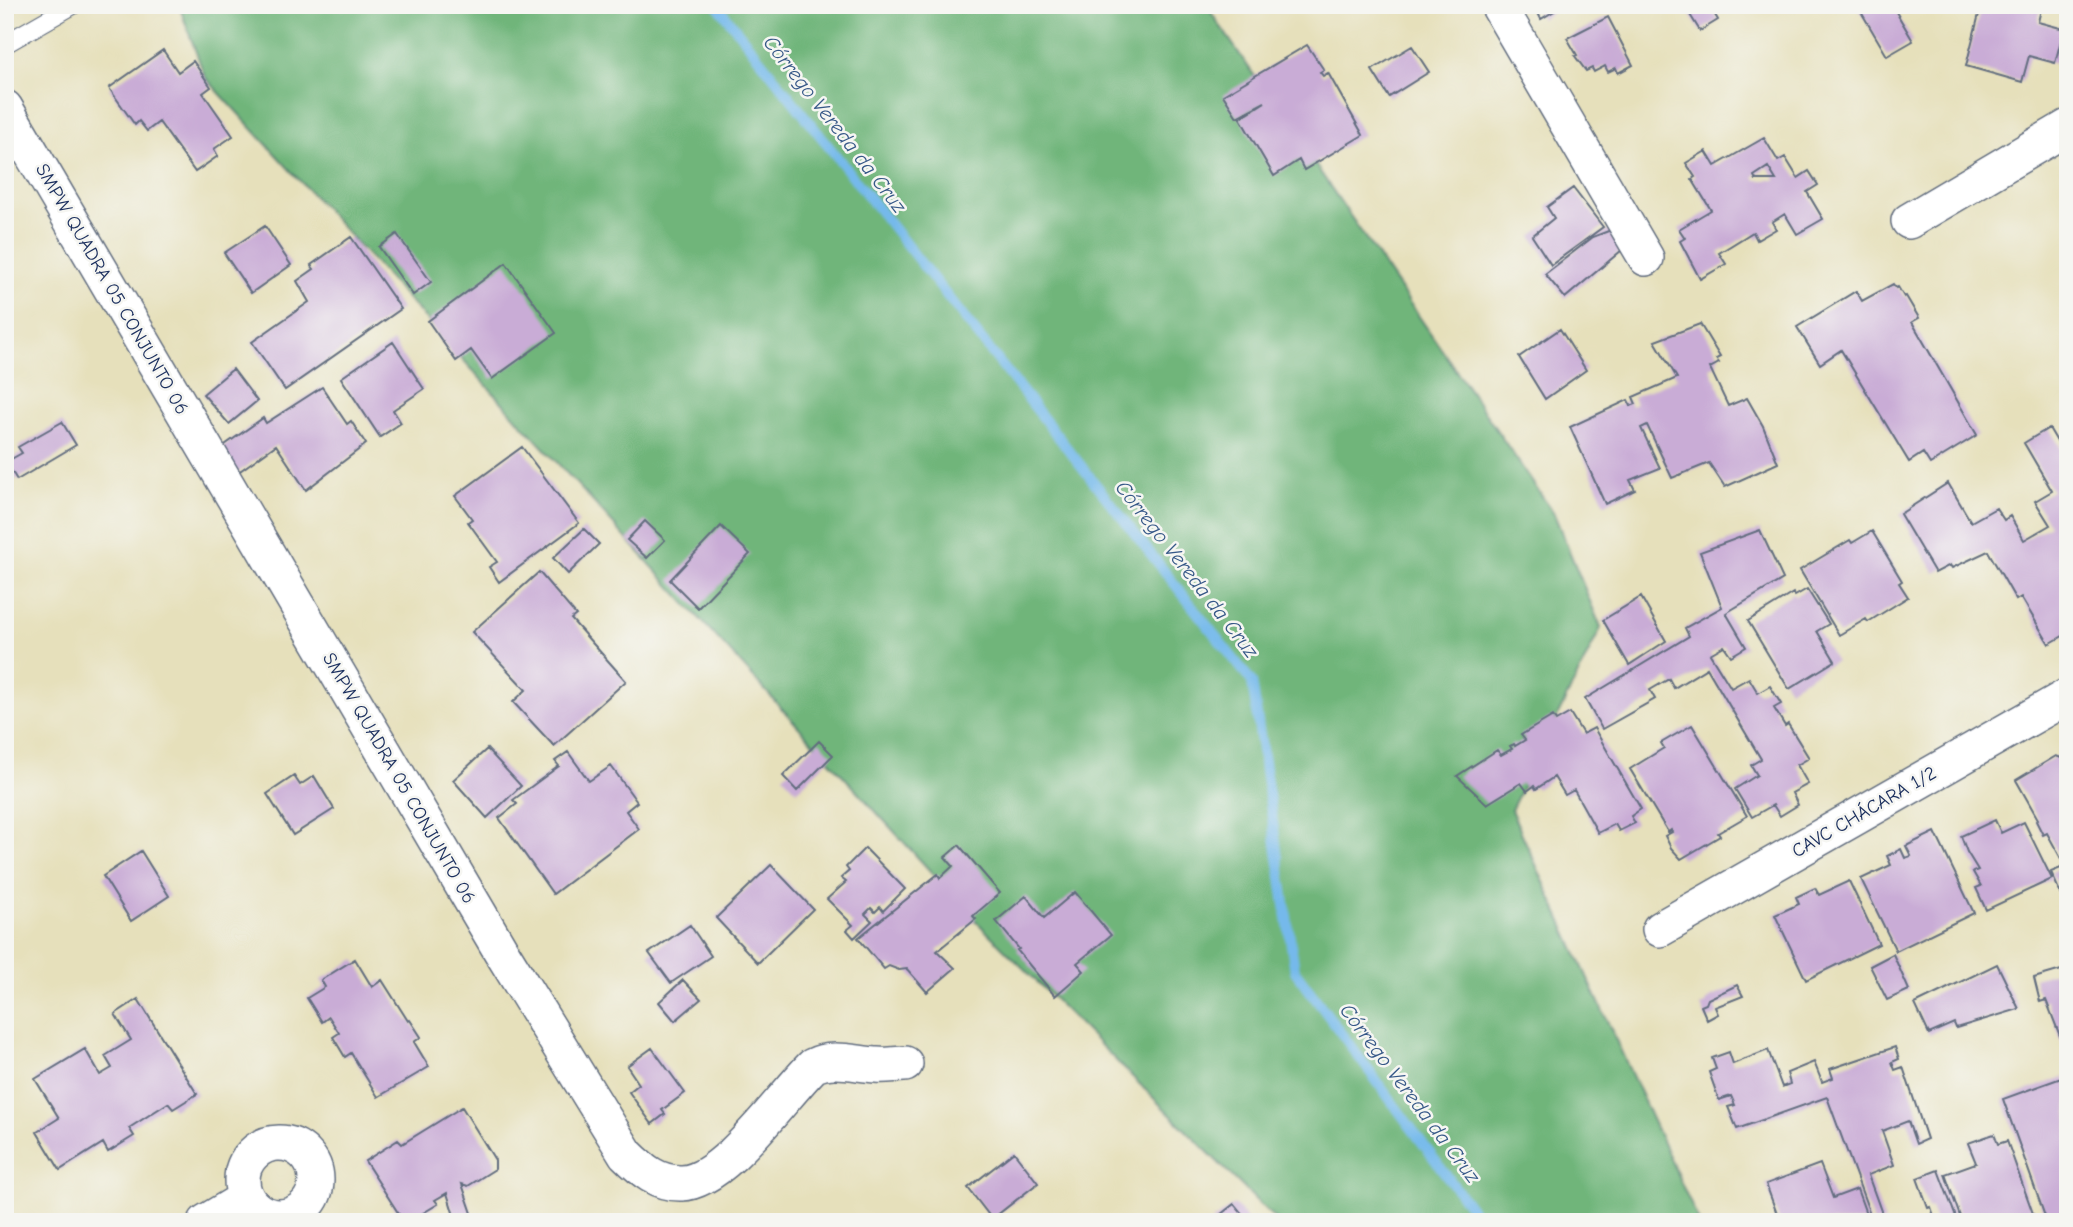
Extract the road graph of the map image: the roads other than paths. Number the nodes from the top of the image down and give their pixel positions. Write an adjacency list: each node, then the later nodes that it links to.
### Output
1 (73, 5): 3 (lane)
2 (1498, 5): 7 (street)
3 (5, 44)
4 (5, 108): 10 (street, SMPW QUADRA 05 CONJUNTO 06)
5 (2068, 127): 6 (street)
6 (1909, 221)
7 (1647, 258)
8 (2068, 696): 9 (street, CAVC CHÁCARA 1/2)
9 (1660, 929)
10 (905, 1064)
11 (246, 1198): 11 (street); 12 (street)
12 (206, 1222)

